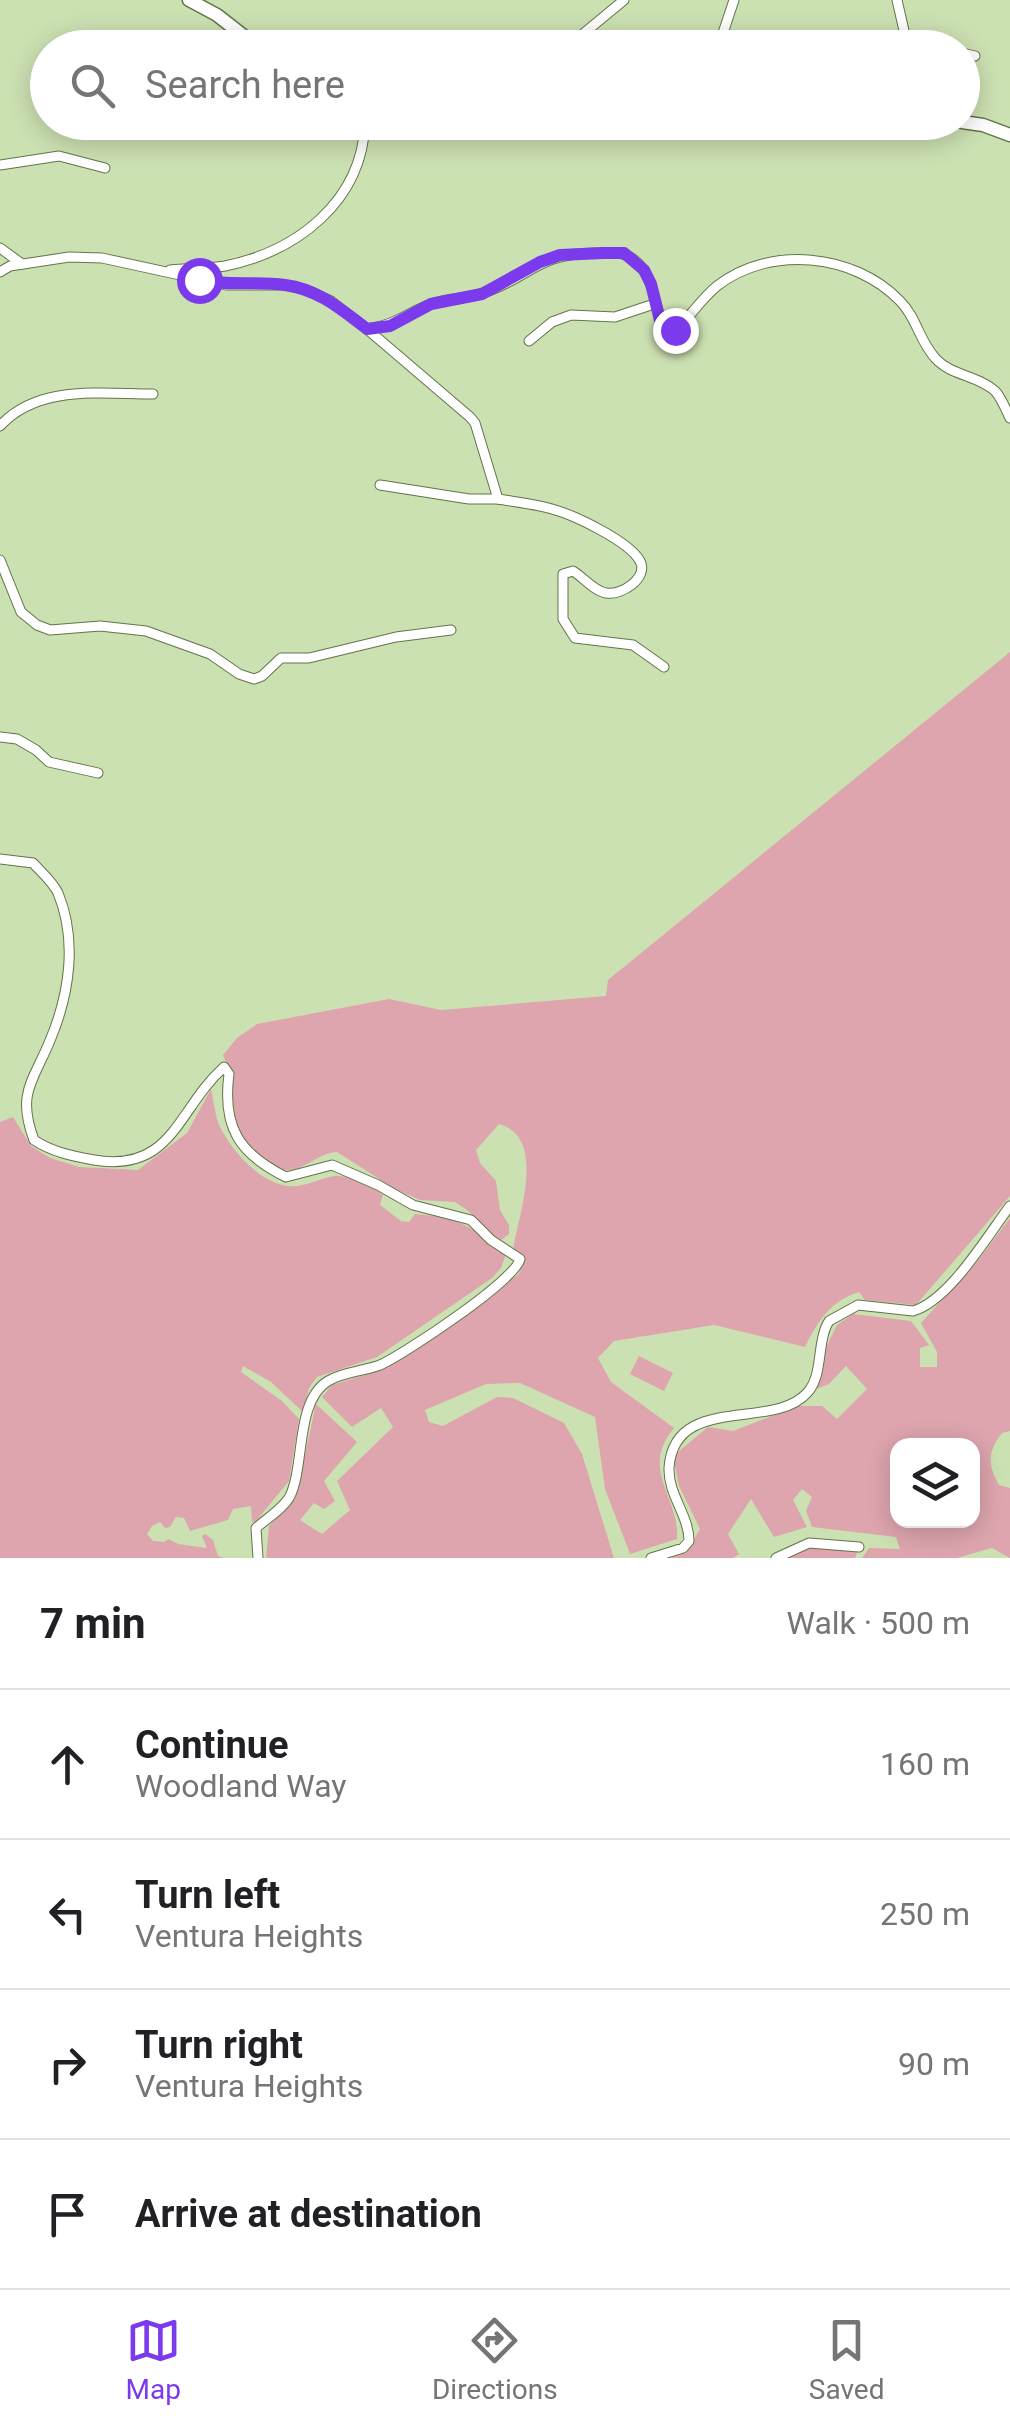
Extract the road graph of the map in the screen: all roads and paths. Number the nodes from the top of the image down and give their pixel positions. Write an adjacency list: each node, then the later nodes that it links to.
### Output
1 (188, 0): 5 (main road)
2 (624, 0): 6 (street)
3 (734, 0): 7 (street)
4 (897, 0): 8 (street)
5 (236, 30)
6 (588, 30)
7 (724, 30)
8 (903, 30)
9 (980, 124): 10 (main road)
10 (1010, 135)
11 (363, 140): 17 (street)
12 (0, 165): 13 (street)
13 (105, 168)
14 (0, 248): 15 (street)
15 (22, 264): 16 (street); 17 (street)
16 (3, 267)
17 (164, 270): 19 (street)
18 (654, 304): 19 (street); 20 (street); 22 (street)
19 (367, 329): 25 (street)
20 (529, 341)
21 (153, 394): 23 (street)
22 (1010, 418)
23 (0, 426)
24 (380, 484): 25 (street)
25 (498, 499): 28 (street)
26 (0, 560): 27 (street)
27 (452, 630)
28 (664, 666)
29 (0, 738): 30 (street)
30 (98, 773)
31 (0, 859): 34 (street)
32 (1010, 1206): 35 (street)
33 (860, 1547): 36 (street)
34 (258, 1558)
35 (651, 1558)
36 (776, 1558)

